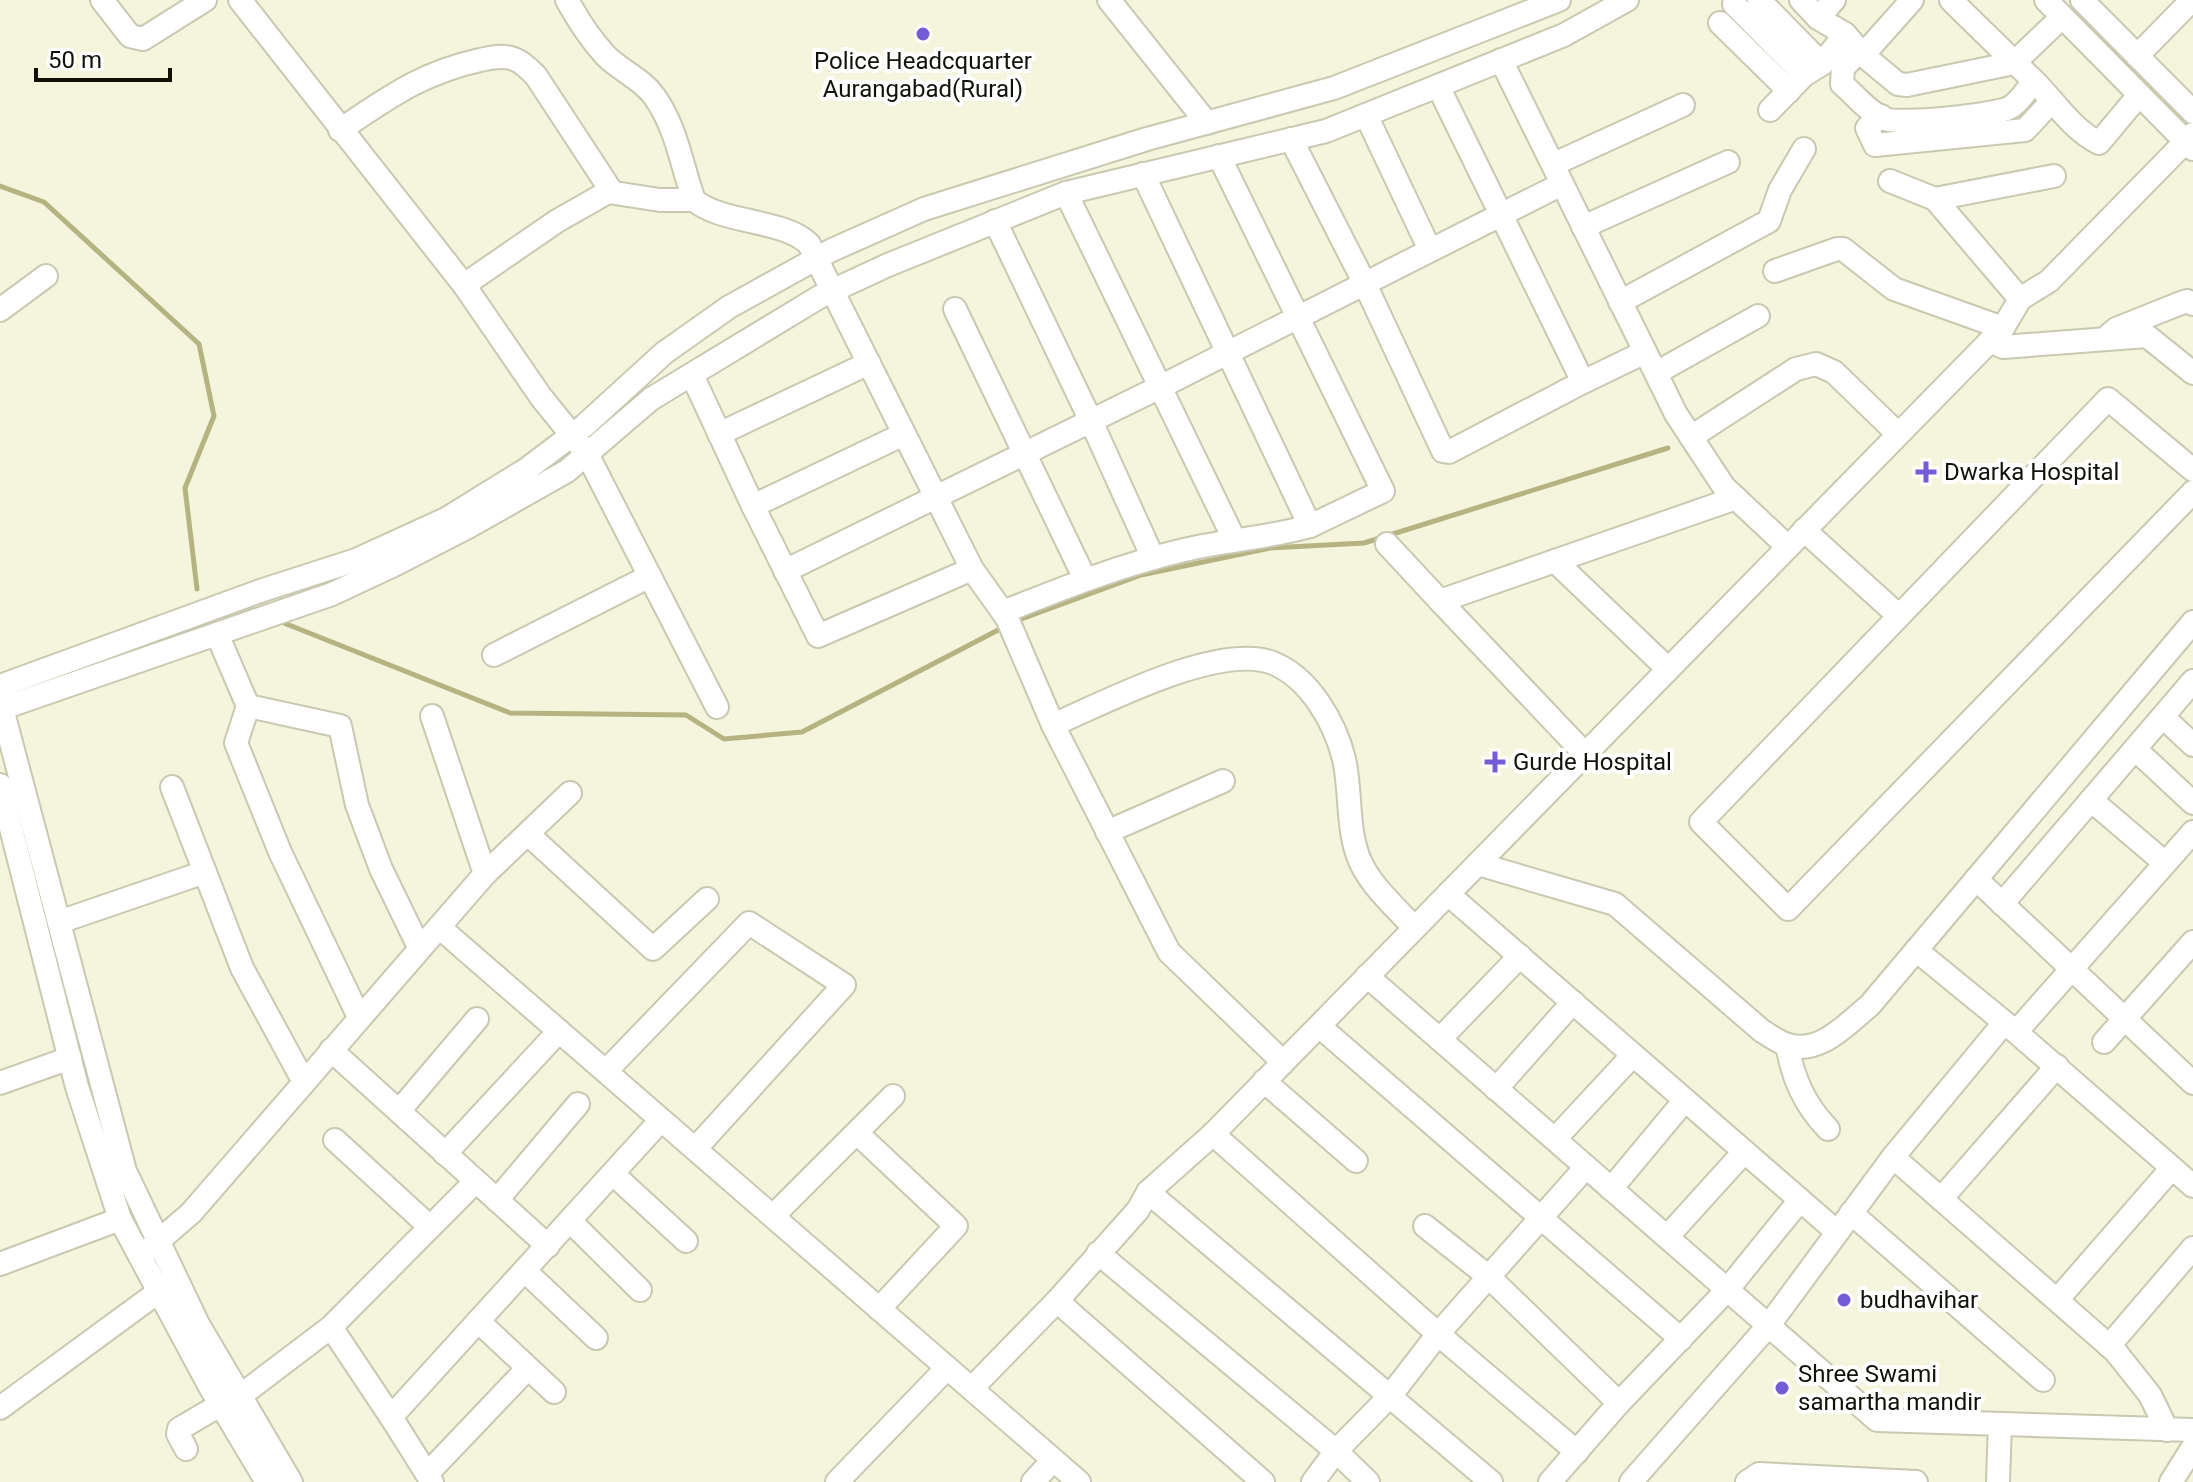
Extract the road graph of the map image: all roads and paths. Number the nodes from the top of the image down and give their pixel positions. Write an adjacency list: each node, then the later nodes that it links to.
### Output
1 (102, 0): 2 (street)
2 (205, 0)
3 (240, 0): 35 (street)
4 (567, 0): 48 (street)
5 (1109, 0): 34 (street)
6 (1559, 0): 34 (street)
7 (1627, 0): 22 (street)
8 (1759, 0): 24 (street)
9 (1801, 0): 18 (street)
10 (1834, 0): 18 (street)
11 (1912, 0): 20 (street)
12 (1951, 0): 23 (street)
13 (2046, 0): 17 (street)
14 (2082, 0): 21 (street)
15 (2192, 0): 21 (street)
16 (1734, 4): 24 (street)
17 (2062, 17): 23 (street); 27 (street)
18 (1818, 18): 20 (street)
19 (1720, 23): 24 (street)
20 (1857, 46): 23 (street); 24 (street); 33 (street)
21 (2137, 56): 30 (street)
22 (1501, 60): 26 (street); 42 (street)
23 (2014, 63): 25 (street)
24 (1805, 77): 31 (street)
25 (2034, 81): 28 (street); 33 (street)
26 (1438, 86): 32 (street); 49 (street)
27 (2139, 95): 28 (street); 37 (street)
28 (2051, 102): 33 (street)
29 (1683, 105): 42 (street)
30 (2191, 105)
31 (1770, 110)
32 (1366, 115): 36 (street); 52 (street)
33 (1881, 116)
34 (1207, 123): 53 (street)
35 (340, 130): 45 (street); 57 (street)
36 (1291, 139): 39 (street); 56 (street)
37 (2191, 142): 59 (street)
38 (1804, 149): 60 (street)
39 (1219, 156): 41 (street); 65 (street)
40 (1728, 162): 51 (street)
41 (1143, 174): 46 (street); 68 (street)
42 (1558, 174): 49 (street); 51 (street)
43 (2054, 176): 47 (street)
44 (1890, 181): 47 (street)
45 (612, 192): 48 (street); 57 (street)
46 (1066, 193): 50 (street); 75 (street)
47 (1935, 199): 59 (street)
48 (694, 200): 53 (street)
49 (1501, 215): 52 (street); 74 (street)
50 (995, 221): 58 (street); 76 (street)
51 (1583, 227): 60 (street)
52 (1430, 250): 56 (street)
53 (817, 258): 58 (street); 80 (street)
54 (1775, 271): 66 (street)
55 (46, 276): 63 (street)
56 (1365, 284): 65 (street); 74 (street)
57 (464, 285): 80 (street)
58 (833, 290): 70 (street); 73 (street)
59 (2020, 299): 66 (street)
60 (1620, 302): 69 (street)
61 (2193, 304): 67 (street)
62 (955, 309): 83 (street)
63 (0, 310)
64 (1758, 316): 71 (street)
65 (1296, 318): 68 (street); 89 (street)
66 (1997, 334): 67 (street); 79 (street)
67 (2106, 339): 72 (street)
68 (1228, 352): 75 (street); 89 (street)
69 (1645, 352): 71 (street); 74 (street)
70 (869, 363): 77 (street); 78 (street)
71 (1656, 373): 81 (street)
72 (2193, 373)
73 (692, 375): 77 (street); 82 (street)
74 (1583, 382)
75 (1160, 387): 76 (street); 91 (street)
76 (1091, 421): 83 (street); 94 (street)
77 (719, 434): 88 (street)
78 (904, 434): 86 (street); 88 (street)
79 (1898, 434): 81 (street); 90 (street)
80 (570, 435): 82 (street); 108 (street)
81 (1691, 437): 87 (street)
82 (587, 454): 98 (street); 104 (street)
83 (1025, 454): 86 (street); 99 (street)
84 (2193, 470): 101 (street)
85 (2193, 492): 101 (street)
86 (936, 498): 96 (street); 97 (street)
87 (1736, 498): 93 (street); 95 (street)
88 (753, 506): 97 (street)
89 (1310, 526): 91 (street)
90 (1804, 530): 93 (street); 101 (street)
91 (1234, 539): 94 (street)
92 (1387, 544): 100 (street)
93 (1788, 547): 106 (street)
94 (1153, 558): 99 (street)
95 (1555, 561): 100 (street); 106 (street)
96 (972, 569): 97 (street); 102 (street)
97 (785, 571)
98 (650, 576): 105 (street); 110 (street)
99 (1085, 579): 102 (street)
100 (1440, 601): 116 (street)
101 (1899, 616)
102 (1008, 621): 113 (street)
103 (2191, 629): 130 (street)
104 (217, 634): 108 (street); 109 (street)
105 (494, 655)
106 (1668, 669): 116 (street)
107 (2193, 681): 112 (street)
108 (1, 701): 134 (street)
109 (248, 706): 138 (street); 144 (street)
110 (717, 707)
111 (432, 716): 129 (street)
112 (2163, 717): 114 (street); 115 (street)
113 (1053, 725): 123 (street); 136 (street)
114 (2193, 745)
115 (2135, 749): 121 (street); 122 (street)
116 (1585, 754): 127 (street)
117 (1223, 781): 123 (street)
118 (0, 785): 155 (street)
119 (172, 787): 128 (street)
120 (570, 793): 125 (street)
121 (2091, 800): 126 (street); 133 (street)
122 (2193, 803)
123 (1107, 832): 156 (street)
124 (2193, 832): 126 (street)
125 (529, 835): 129 (street); 132 (street)
126 (2165, 863): 141 (street)
127 (1478, 864): 131 (street); 152 (street)
128 (204, 872): 134 (street); 160 (street)
129 (485, 874): 135 (street)
130 (1976, 879): 133 (street); 139 (street)
131 (1448, 894): 136 (street); 140 (street)
132 (707, 899)
133 (2002, 904): 141 (street)
134 (59, 922): 198 (street)
135 (439, 927): 138 (street); 149 (street)
136 (1414, 928): 142 (street)
137 (2193, 942): 146 (street)
138 (419, 947): 144 (street)
139 (1916, 950): 148 (street); 152 (street)
140 (1520, 956): 143 (street); 150 (street)
141 (2071, 970): 146 (street); 148 (street)
142 (1367, 976): 147 (street); 150 (street)
143 (1573, 1002): 154 (street); 163 (street)
144 (359, 1017): 153 (street)
145 (477, 1019): 167 (street)
146 (2124, 1019): 151 (street); 162 (street)
147 (1319, 1026): 156 (street); 191 (street)
148 (2010, 1027): 157 (street); 177 (street)
149 (559, 1031): 158 (street); 176 (street)
150 (1440, 1039): 163 (street)
151 (2104, 1042)
152 (1787, 1045): 169 (street)
153 (331, 1050): 160 (street); 167 (street)
154 (1633, 1055): 165 (street); 172 (street)
155 (70, 1058): 161 (street); 192 (street)
156 (1283, 1062): 159 (street)
157 (2057, 1066): 180 (street); 186 (street)
158 (606, 1071): 168 (street); 174 (street)
159 (1264, 1081): 171 (street); 178 (street)
160 (304, 1082): 198 (street)
161 (0, 1083)
162 (2193, 1083)
163 (1496, 1089): 172 (street)
164 (893, 1096): 170 (street)
165 (1685, 1100): 175 (street); 184 (street)
166 (578, 1104): 187 (street)
167 (399, 1111): 176 (street)
168 (661, 1120): 174 (street); 181 (street)
169 (1828, 1129)
170 (857, 1133): 190 (street); 212 (street)
171 (1213, 1134): 185 (street); 216 (street)
172 (1555, 1139): 179 (street)
173 (335, 1140): 195 (street)
174 (695, 1149): 190 (street)
175 (1744, 1152): 188 (street); 197 (street)
176 (445, 1154): 182 (street)
177 (1893, 1157): 186 (street); 189 (street)
178 (1356, 1161)
179 (1586, 1167): 184 (street); 191 (street)
180 (2172, 1168): 183 (street); 210 (street)
181 (613, 1174): 193 (street); 199 (street)
182 (476, 1181): 187 (street); 195 (street)
183 (2193, 1186)
184 (1611, 1189): 197 (street)
185 (1148, 1192): 202 (street); 225 (street)
186 (1941, 1199): 210 (street)
187 (497, 1200): 200 (street)
188 (1800, 1200): 196 (street); 209 (street)
189 (1851, 1213): 196 (street); 222 (street)
190 (773, 1216): 212 (street)
191 (1541, 1218): 206 (street); 218 (street)
192 (120, 1219): 203 (street); 204 (street)
193 (570, 1221): 200 (street); 208 (street)
194 (1425, 1226): 206 (street)
195 (430, 1227): 215 (street)
196 (1837, 1232): 214 (street)
197 (1667, 1237): 209 (street)
198 (158, 1241): 203 (street); 207 (street)
199 (686, 1241)
200 (548, 1246): 205 (street)
201 (2193, 1248): 219 (street)
202 (1098, 1253): 211 (street); 235 (street)
203 (140, 1256): 207 (street)
204 (0, 1264)
205 (525, 1271): 213 (street); 217 (street)
206 (1489, 1277): 216 (street); 227 (street)
207 (167, 1285): 226 (street); 228 (street)
208 (640, 1290)
209 (1727, 1290): 214 (street); 218 (street)
210 (2057, 1300): 219 (street)
211 (1057, 1301): 223 (street); 244 (street)
212 (879, 1309): 221 (street)
213 (478, 1321): 220 (street); 229 (street)
214 (1769, 1325): 230 (street); 249 (street)
215 (331, 1327): 226 (street); 229 (street)
216 (1438, 1334): 225 (street); 236 (street)
217 (596, 1338)
218 (1681, 1339): 227 (street)
219 (2109, 1346): 231 (street)
220 (528, 1368): 224 (street); 238 (street)
221 (947, 1368): 223 (street); 241 (street)
222 (2043, 1380)
223 (972, 1388): 237 (street)
224 (554, 1392)
225 (1391, 1395): 235 (street); 247 (street)
226 (230, 1400): 234 (street); 239 (street); 240 (street)
227 (1619, 1403): 236 (street)
228 (0, 1408)
229 (391, 1417): 238 (street)
230 (2000, 1424): 231 (street); 252 (street)
231 (2167, 1430): 232 (street)
232 (2193, 1430)
233 (2193, 1447): 253 (street)
234 (186, 1449)
235 (1336, 1451): 245 (street); 246 (street)
236 (1577, 1452): 248 (street)
237 (1053, 1460): 242 (street); 243 (street)
238 (429, 1478)
239 (267, 1482)
240 (291, 1482)
241 (837, 1482)
242 (1033, 1482)
243 (1079, 1482)
244 (1263, 1482)
245 (1313, 1482)
246 (1368, 1482)
247 (1491, 1482)
248 (1550, 1482)
249 (1632, 1482)
250 (1747, 1482): 251 (street)
251 (1916, 1482)
252 (1998, 1482)
253 (2171, 1482)

